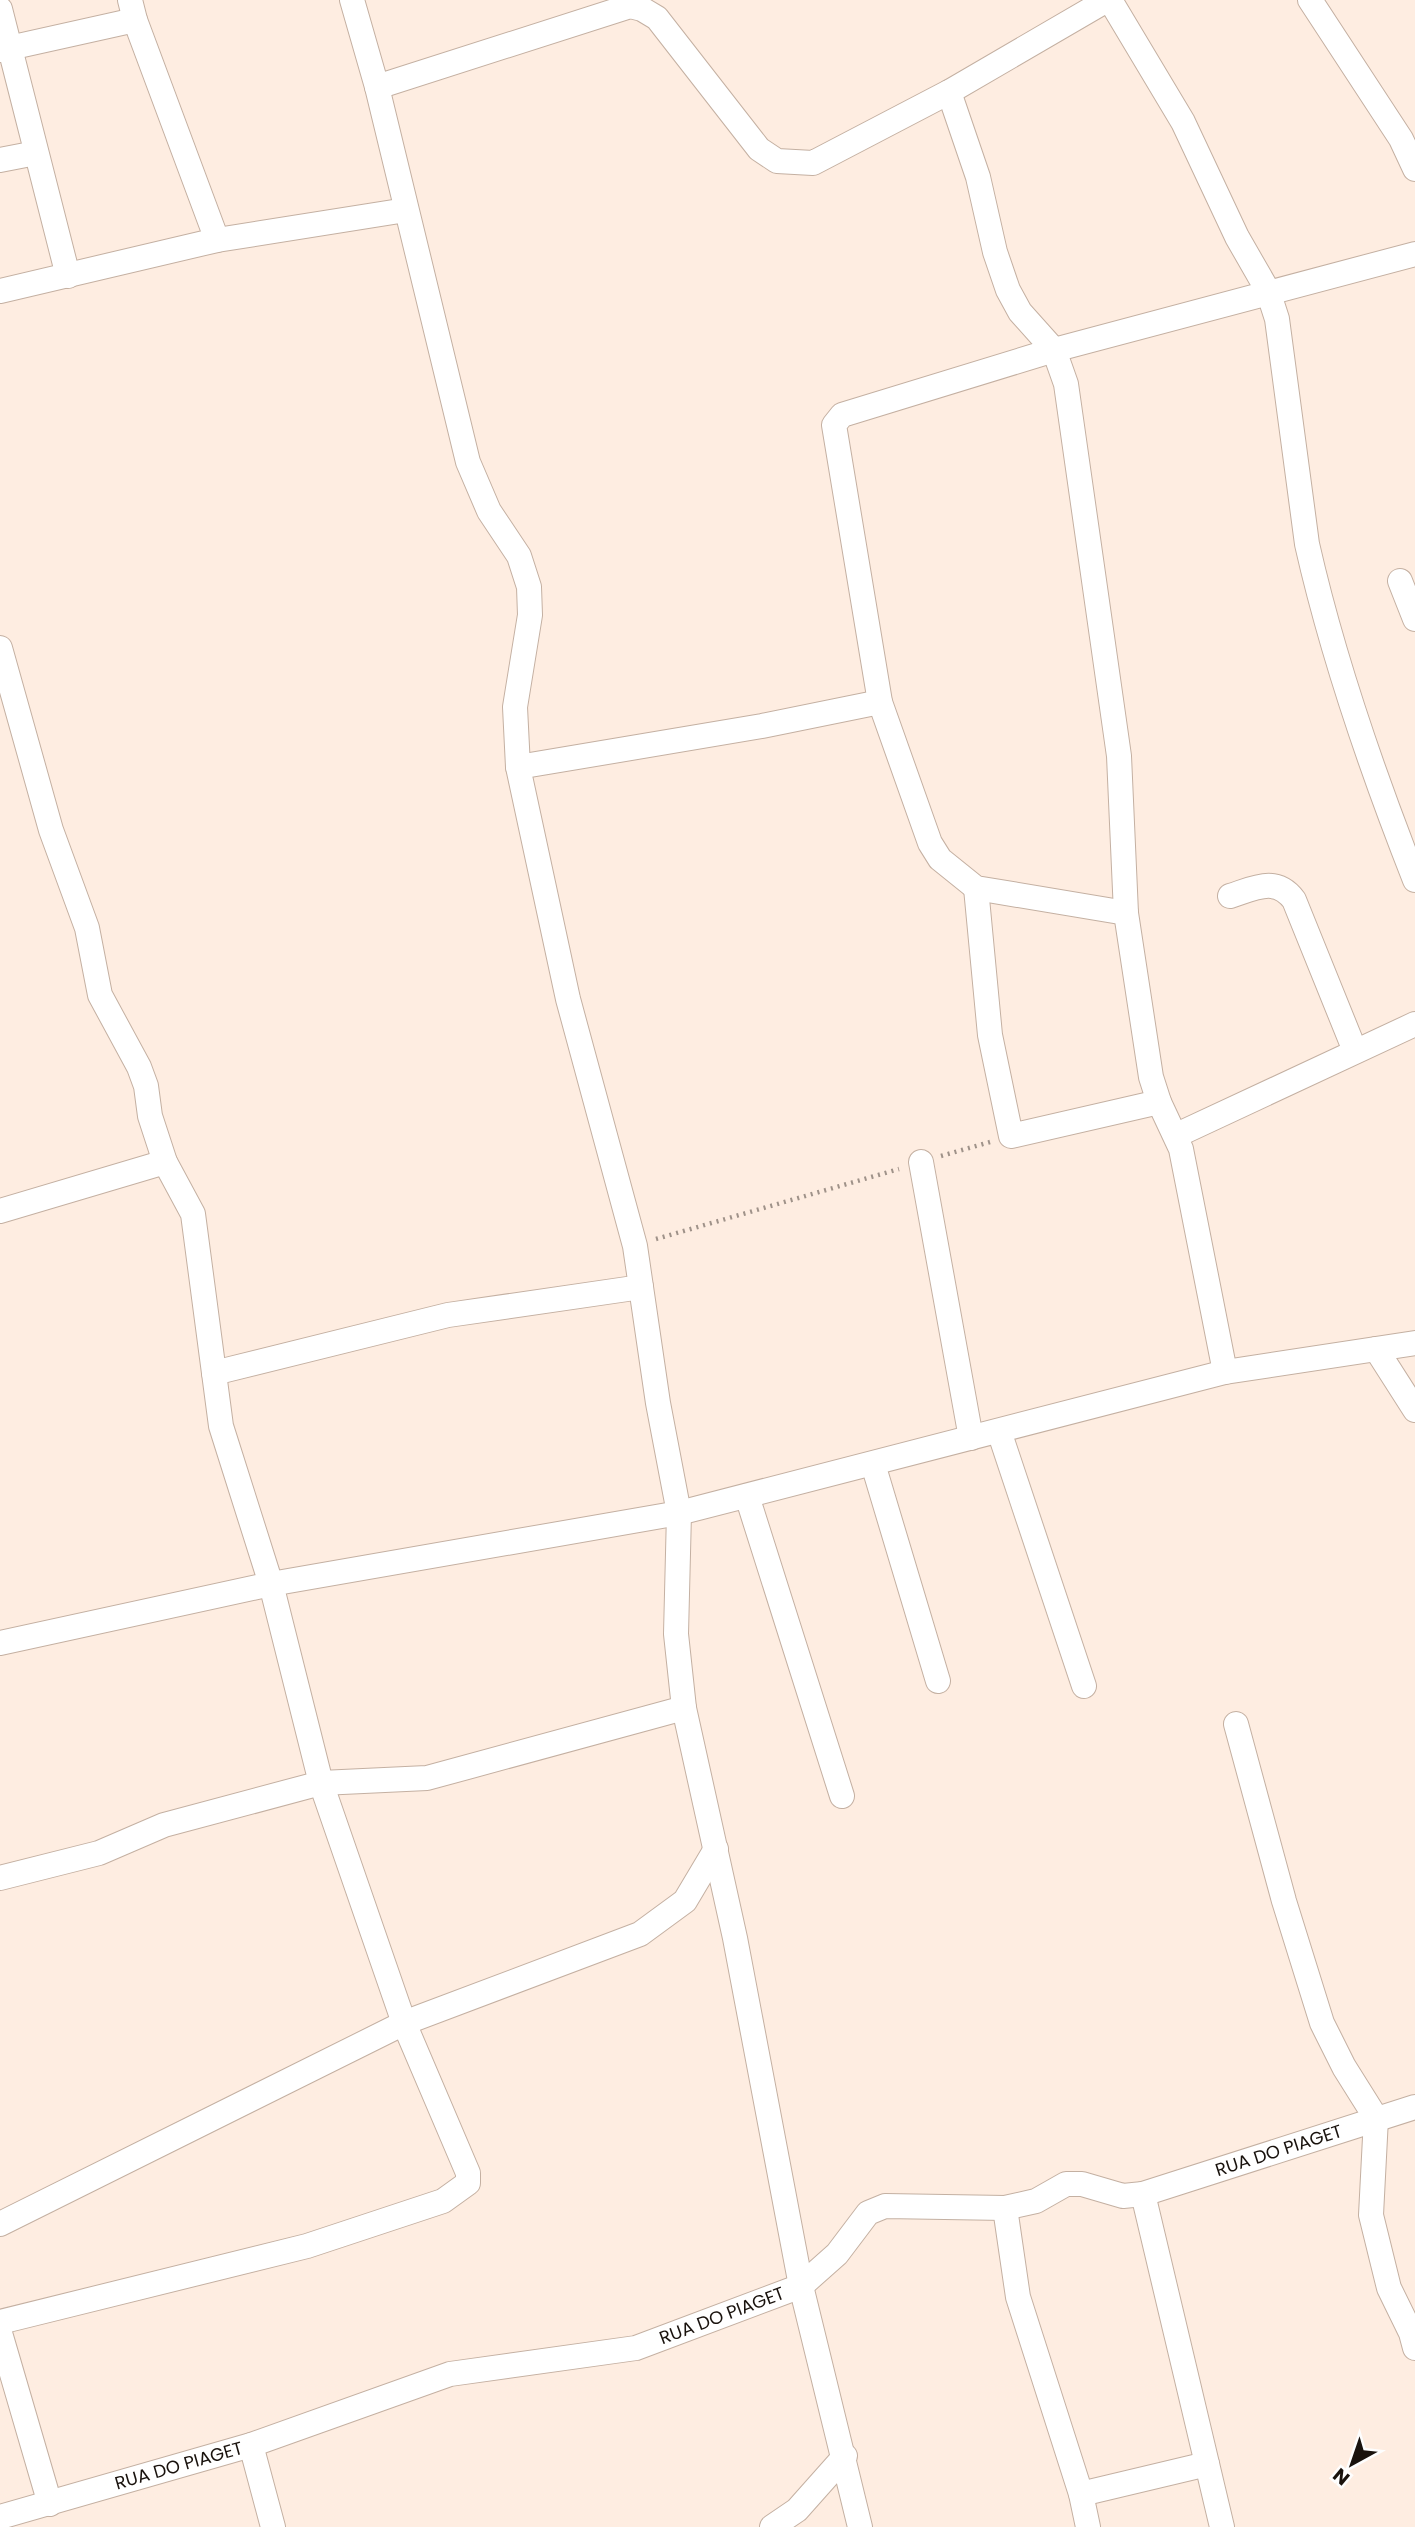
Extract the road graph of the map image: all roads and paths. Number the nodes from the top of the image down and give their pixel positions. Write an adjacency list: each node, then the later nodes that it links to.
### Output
1 (352, 0): 7 (street)
2 (1108, 0): 8 (street); 16 (street)
3 (1310, 0): 11 (street)
4 (0, 9): 6 (street)
5 (133, 10): 6 (street); 13 (street)
6 (5, 49): 9 (street)
7 (377, 87): 8 (street); 12 (street)
8 (949, 92): 18 (street)
9 (36, 153): 10 (street); 15 (street)
10 (0, 160)
11 (1415, 169)
12 (406, 210): 13 (street); 23 (street)
13 (217, 240): 15 (street)
14 (1415, 254): 16 (street)
15 (68, 276): 17 (street)
16 (1268, 291): 18 (street); 24 (street)
17 (0, 292)
18 (1054, 350): 22 (street); 27 (street)
19 (1400, 581): 20 (street)
20 (1415, 619)
21 (0, 648): 33 (street)
22 (880, 702): 23 (street); 25 (street)
23 (518, 767): 36 (street)
24 (1415, 880)
25 (976, 888): 27 (street); 32 (street)
26 (1230, 896): 29 (street)
27 (1126, 913): 30 (street)
28 (1415, 1024): 29 (street)
29 (1354, 1051): 31 (street)
30 (1159, 1102): 31 (street); 32 (street)
31 (1177, 1135): 40 (street)
32 (1012, 1136): 34 (path)
33 (165, 1161): 35 (street); 41 (street)
34 (921, 1162): 36 (path); 44 (street)
35 (0, 1211)
36 (635, 1246): 37 (street)
37 (641, 1287): 41 (street); 47 (street)
38 (1415, 1343): 39 (street)
39 (1377, 1349): 40 (street); 42 (street)
40 (1225, 1372): 43 (street)
41 (214, 1373): 48 (street)
42 (1415, 1410)
43 (999, 1431): 44 (street); 51 (street)
44 (971, 1438): 45 (street)
45 (873, 1464): 46 (street); 50 (street)
46 (747, 1496): 47 (street); 55 (street)
47 (679, 1513): 48 (street); 52 (street)
48 (271, 1584): 49 (street); 54 (street)
49 (0, 1643)
50 (938, 1681)
51 (1084, 1686)
52 (684, 1708): 54 (street); 56 (street)
53 (1236, 1724): 60 (street)
54 (321, 1783): 57 (street); 58 (street)
55 (842, 1796)
56 (716, 1849): 58 (street); 64 (street)
57 (0, 1878)
58 (404, 2023): 63 (street); 65 (street)
59 (1415, 2107): 60 (street, RUA DO PIAGET)
60 (1376, 2118): 61 (street, RUA DO PIAGET); 67 (street)
61 (1143, 2194): 62 (street, RUA DO PIAGET); 70 (street)
62 (1005, 2208): 64 (street, RUA DO PIAGET); 71 (street)
63 (0, 2224)
64 (802, 2286): 68 (street, RUA DO PIAGET); 69 (street)
65 (0, 2322)
66 (0, 2333): 72 (street)
67 (1415, 2348)
68 (251, 2445): 72 (street, RUA DO PIAGET); 74 (street)
69 (845, 2456): 75 (street); 76 (street)
70 (1207, 2464): 71 (street); 78 (street)
71 (1081, 2494): 77 (street)
72 (50, 2504): 73 (street, RUA DO PIAGET)
73 (7, 2520)
74 (273, 2527)
75 (772, 2527)
76 (860, 2527)
77 (1088, 2527)
78 (1222, 2527)

